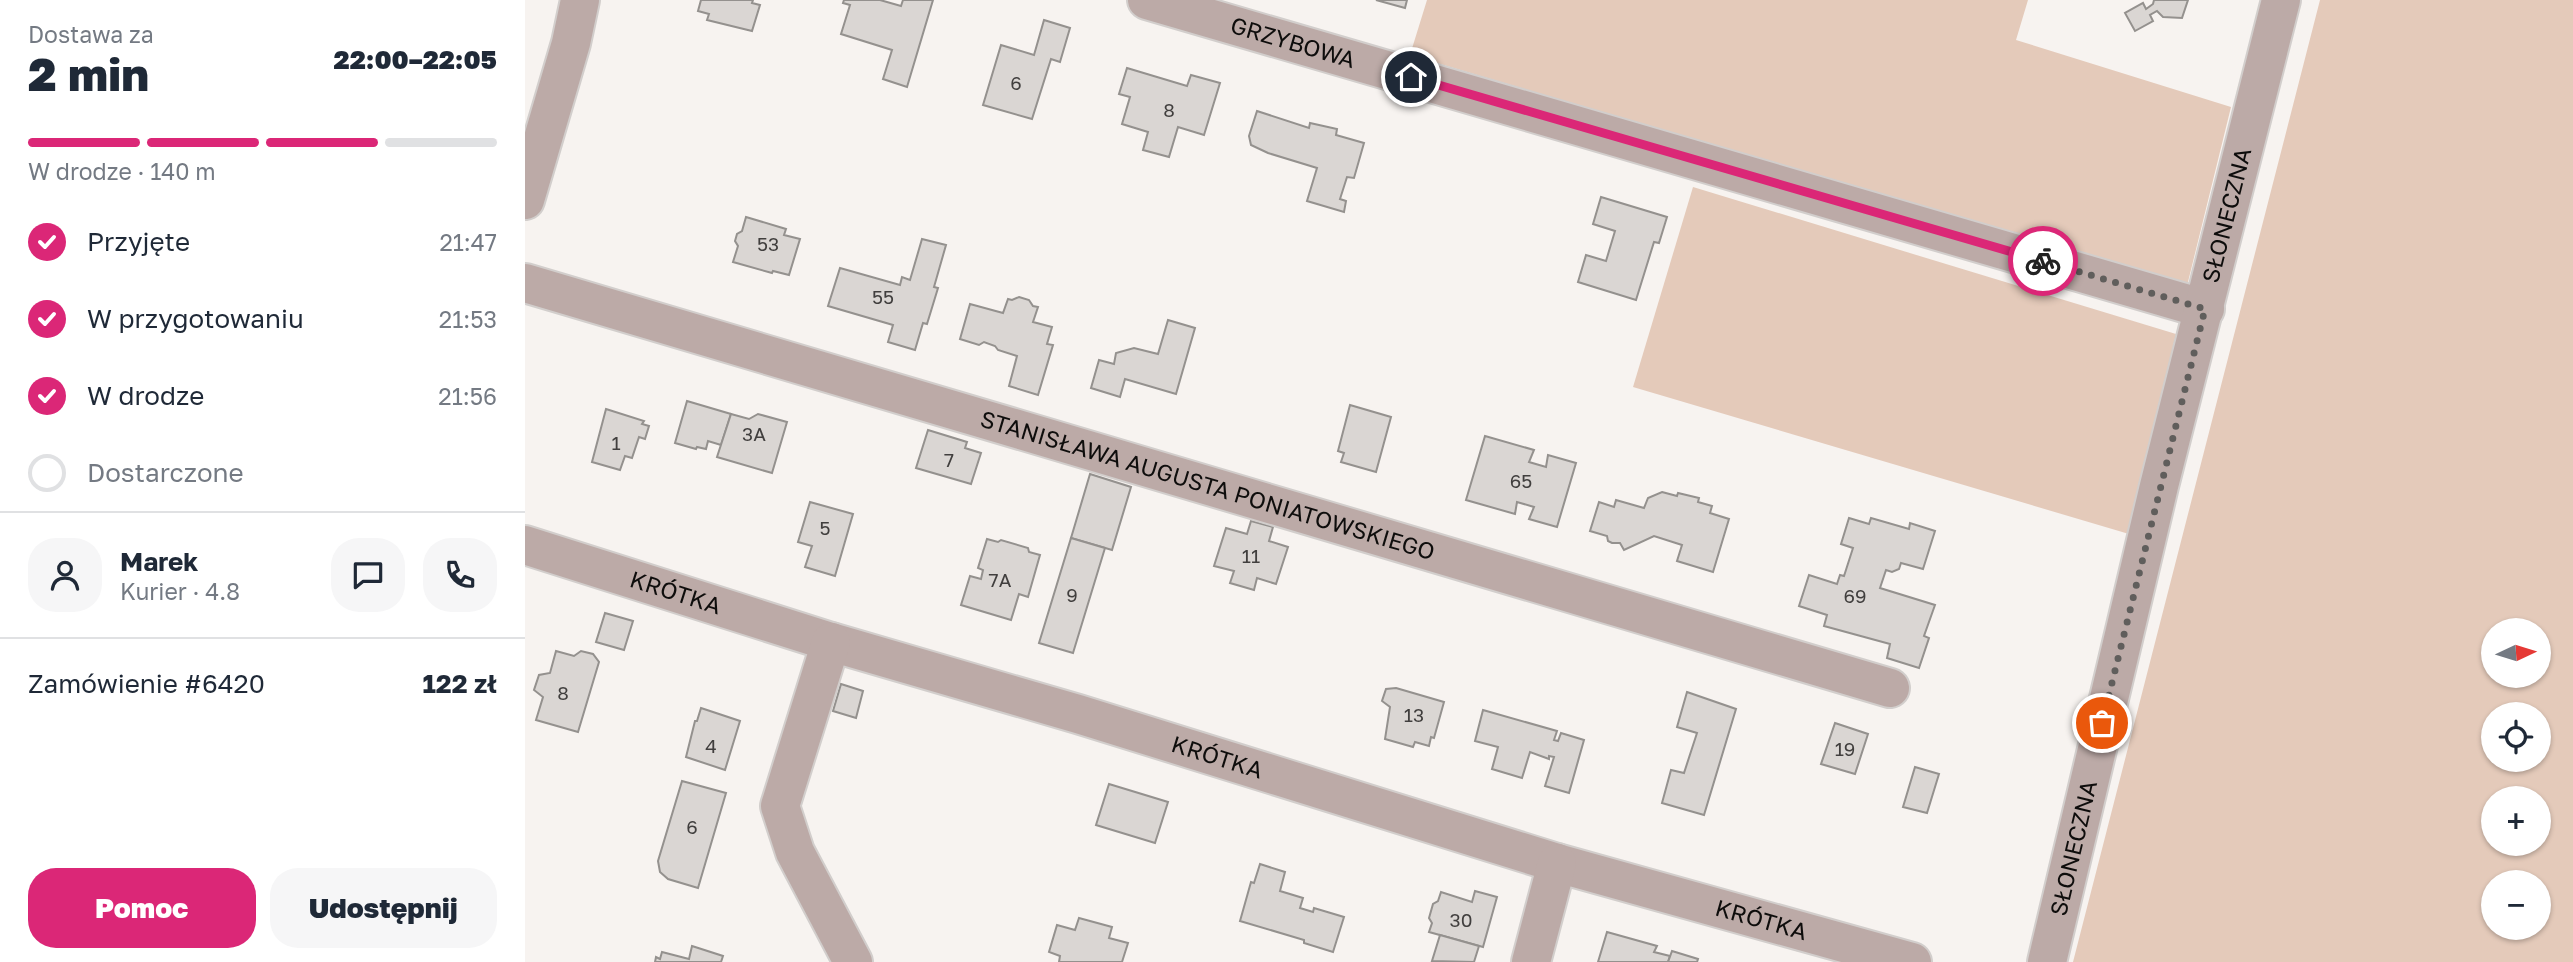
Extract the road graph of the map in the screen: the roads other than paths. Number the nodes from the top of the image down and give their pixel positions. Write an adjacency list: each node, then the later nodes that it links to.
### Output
1 (580, 0): 4 (street)
2 (1147, 0): 6 (street, GRZYBOWA)
3 (2281, 0): 6 (street, SŁONECZNA)
4 (525, 200)
5 (525, 283): 9 (street, STANISŁAWA AUGUSTA PONIATOWSKIEGO)
6 (2205, 309): 14 (street, SŁONECZNA)
7 (525, 545): 8 (street, KRÓTKA)
8 (831, 642): 10 (street, KRÓTKA); 11 (street)
9 (1890, 688)
10 (1557, 863): 12 (street); 13 (street, KRÓTKA)
11 (853, 962)
12 (1531, 962)
13 (1912, 962)
14 (2047, 962)

